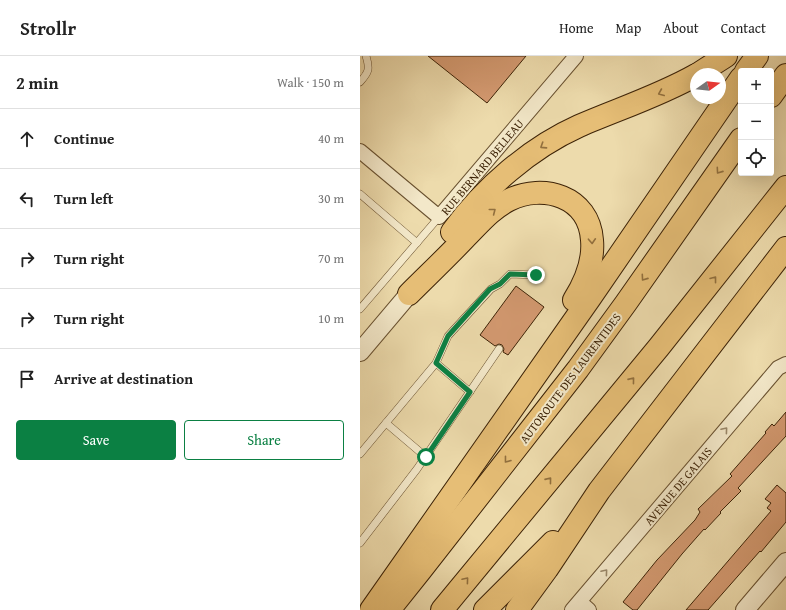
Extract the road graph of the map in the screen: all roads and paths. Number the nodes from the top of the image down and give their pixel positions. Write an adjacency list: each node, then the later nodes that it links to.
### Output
1 (366, 56): 9 (lane)
2 (576, 56): 16 (street, RUE BERNARD BELLEAU)
3 (726, 56): 5 (highway)
4 (757, 56): 6 (highway)
5 (707, 68)
6 (748, 68)
7 (786, 75): 11 (highway)
8 (690, 78): 20 (highway, one-way to 20)
9 (360, 82)
10 (738, 82): 27 (highway)
11 (774, 92)
12 (740, 140): 36 (highway, AUTOROUTE DES LAURENTIDES, one-way to 36)
13 (360, 151): 16 (street, RUE BERNARD BELLEAU)
14 (786, 187): 37 (highway, one-way to 14)
15 (360, 194): 17 (lane)
16 (439, 217): 17 (lane)
17 (417, 244): 21 (lane)
18 (784, 252): 31 (highway)
19 (536, 275): 24 (lane)
20 (409, 294): 23 (street); 27 (highway, one-way to 27)
21 (360, 309)
22 (499, 349): 26 (lane)
23 (360, 352)
24 (436, 363): 26 (lane); 28 (lane)
25 (786, 364): 34 (street, AVENUE DE GALAIS, one-way to 25)
26 (470, 392): 30 (lane)
27 (521, 396): 35 (highway)
28 (386, 423): 29 (lane); 30 (lane)
29 (360, 454)
30 (426, 457): 32 (lane)
31 (599, 491): 38 (highway); 39 (highway)
32 (360, 543)
33 (786, 562): 40 (street)
34 (580, 607)
35 (371, 610)
36 (389, 610)
37 (442, 610)
38 (485, 610)
39 (517, 610)
40 (745, 610)

